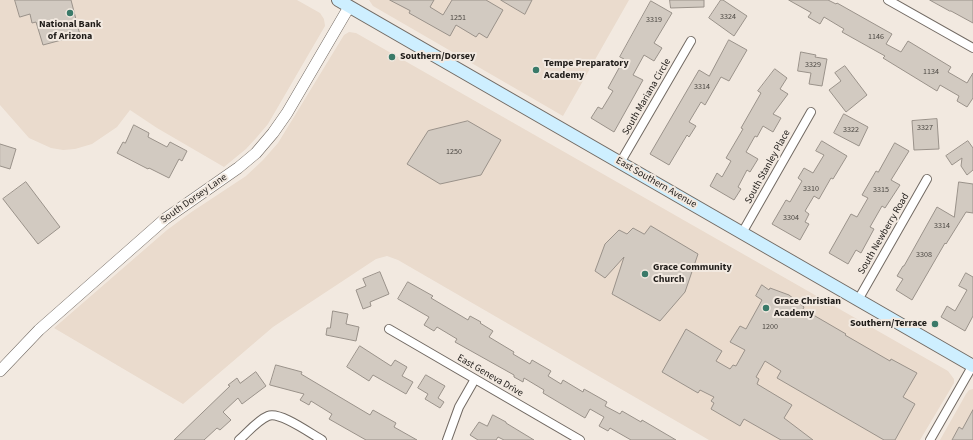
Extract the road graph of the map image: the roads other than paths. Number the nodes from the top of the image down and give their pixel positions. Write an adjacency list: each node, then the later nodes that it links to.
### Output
1 (338, 0): 3 (main road, East Southern Avenue)
2 (888, 0): 5 (street)
3 (352, 3): 7 (main road, East Southern Avenue); 13 (street, South Dorsey Lane)
4 (690, 41): 7 (street, South Mariana Circle)
5 (973, 48)
6 (811, 112): 9 (street, South Stanley Place)
7 (620, 163): 9 (main road, East Southern Avenue)
8 (927, 179): 10 (street, South Newberry Road)
9 (742, 233): 10 (main road, East Southern Avenue)
10 (858, 300): 12 (main road, East Southern Avenue)
11 (389, 329): 14 (street, East Geneva Drive)
12 (973, 366): 19 (street)
13 (0, 371)
14 (475, 379): 17 (street); 18 (street, East Geneva Drive)
15 (239, 440): 16 (street)
16 (322, 440)
17 (446, 440)
18 (580, 440)
19 (930, 440)

